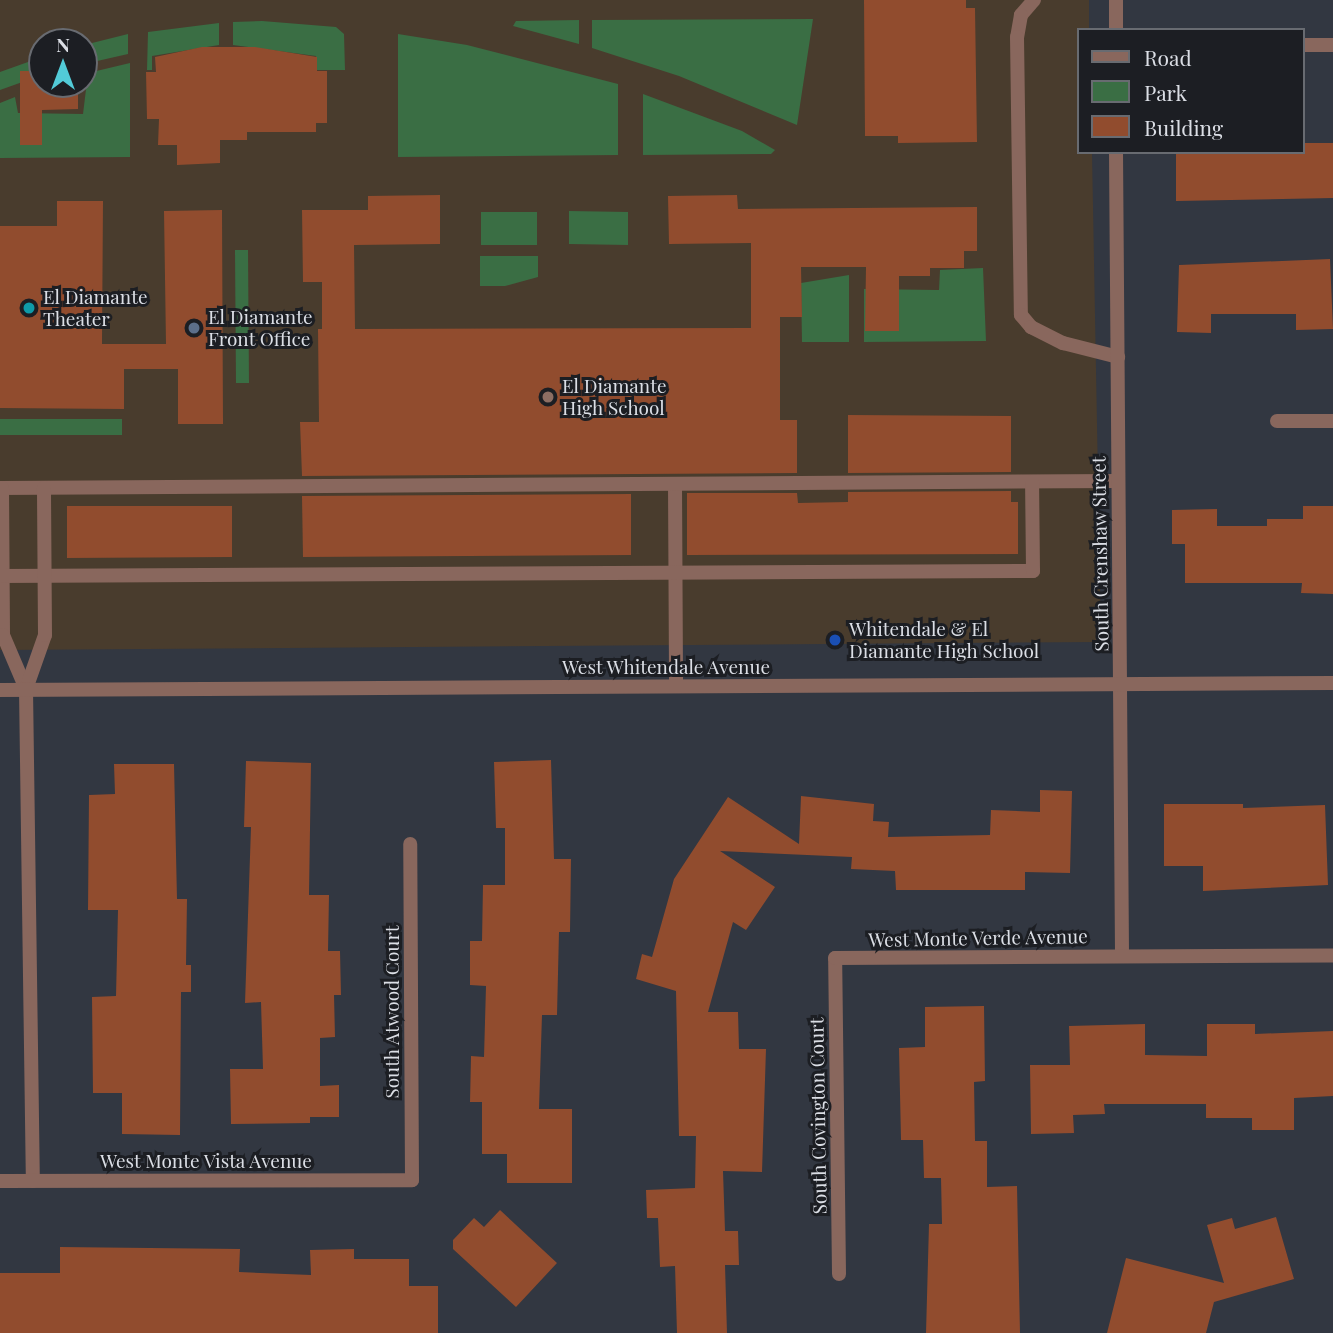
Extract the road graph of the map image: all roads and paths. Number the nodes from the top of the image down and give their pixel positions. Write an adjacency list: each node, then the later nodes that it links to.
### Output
1 (1034, 0): 7 (street)
2 (1115, 0): 3 (street)
3 (1116, 28)
4 (1305, 45): 5 (street)
5 (1333, 45)
6 (1116, 154): 7 (street, South Crenshaw Street)
7 (1118, 357): 10 (street, South Crenshaw Street)
8 (1277, 421): 9 (street)
9 (1333, 421)
10 (1118, 481): 11 (street); 19 (street, South Crenshaw Street)
11 (1032, 482): 12 (street); 15 (street)
12 (675, 484): 14 (street); 15 (street)
13 (1, 488): 14 (street); 16 (street)
14 (44, 488): 17 (street)
15 (676, 574): 17 (street); 20 (street)
16 (2, 576): 17 (street); 22 (street)
17 (44, 576): 22 (street)
18 (1333, 683): 19 (street, West Whitendale Avenue)
19 (1121, 684): 20 (street, West Whitendale Avenue); 25 (street, South Crenshaw Street)
20 (676, 686): 22 (street, West Whitendale Avenue)
21 (0, 690): 22 (street, West Whitendale Avenue)
22 (26, 690): 29 (street)
23 (410, 844): 27 (street, South Atwood Court)
24 (1333, 955): 25 (street, West Monte Verde Avenue)
25 (1122, 956): 26 (street, West Monte Verde Avenue)
26 (835, 958): 30 (street, South Covington Court)
27 (412, 1180): 29 (street, West Monte Vista Avenue)
28 (0, 1181): 29 (street, West Monte Vista Avenue)
29 (33, 1181)
30 (839, 1274)

